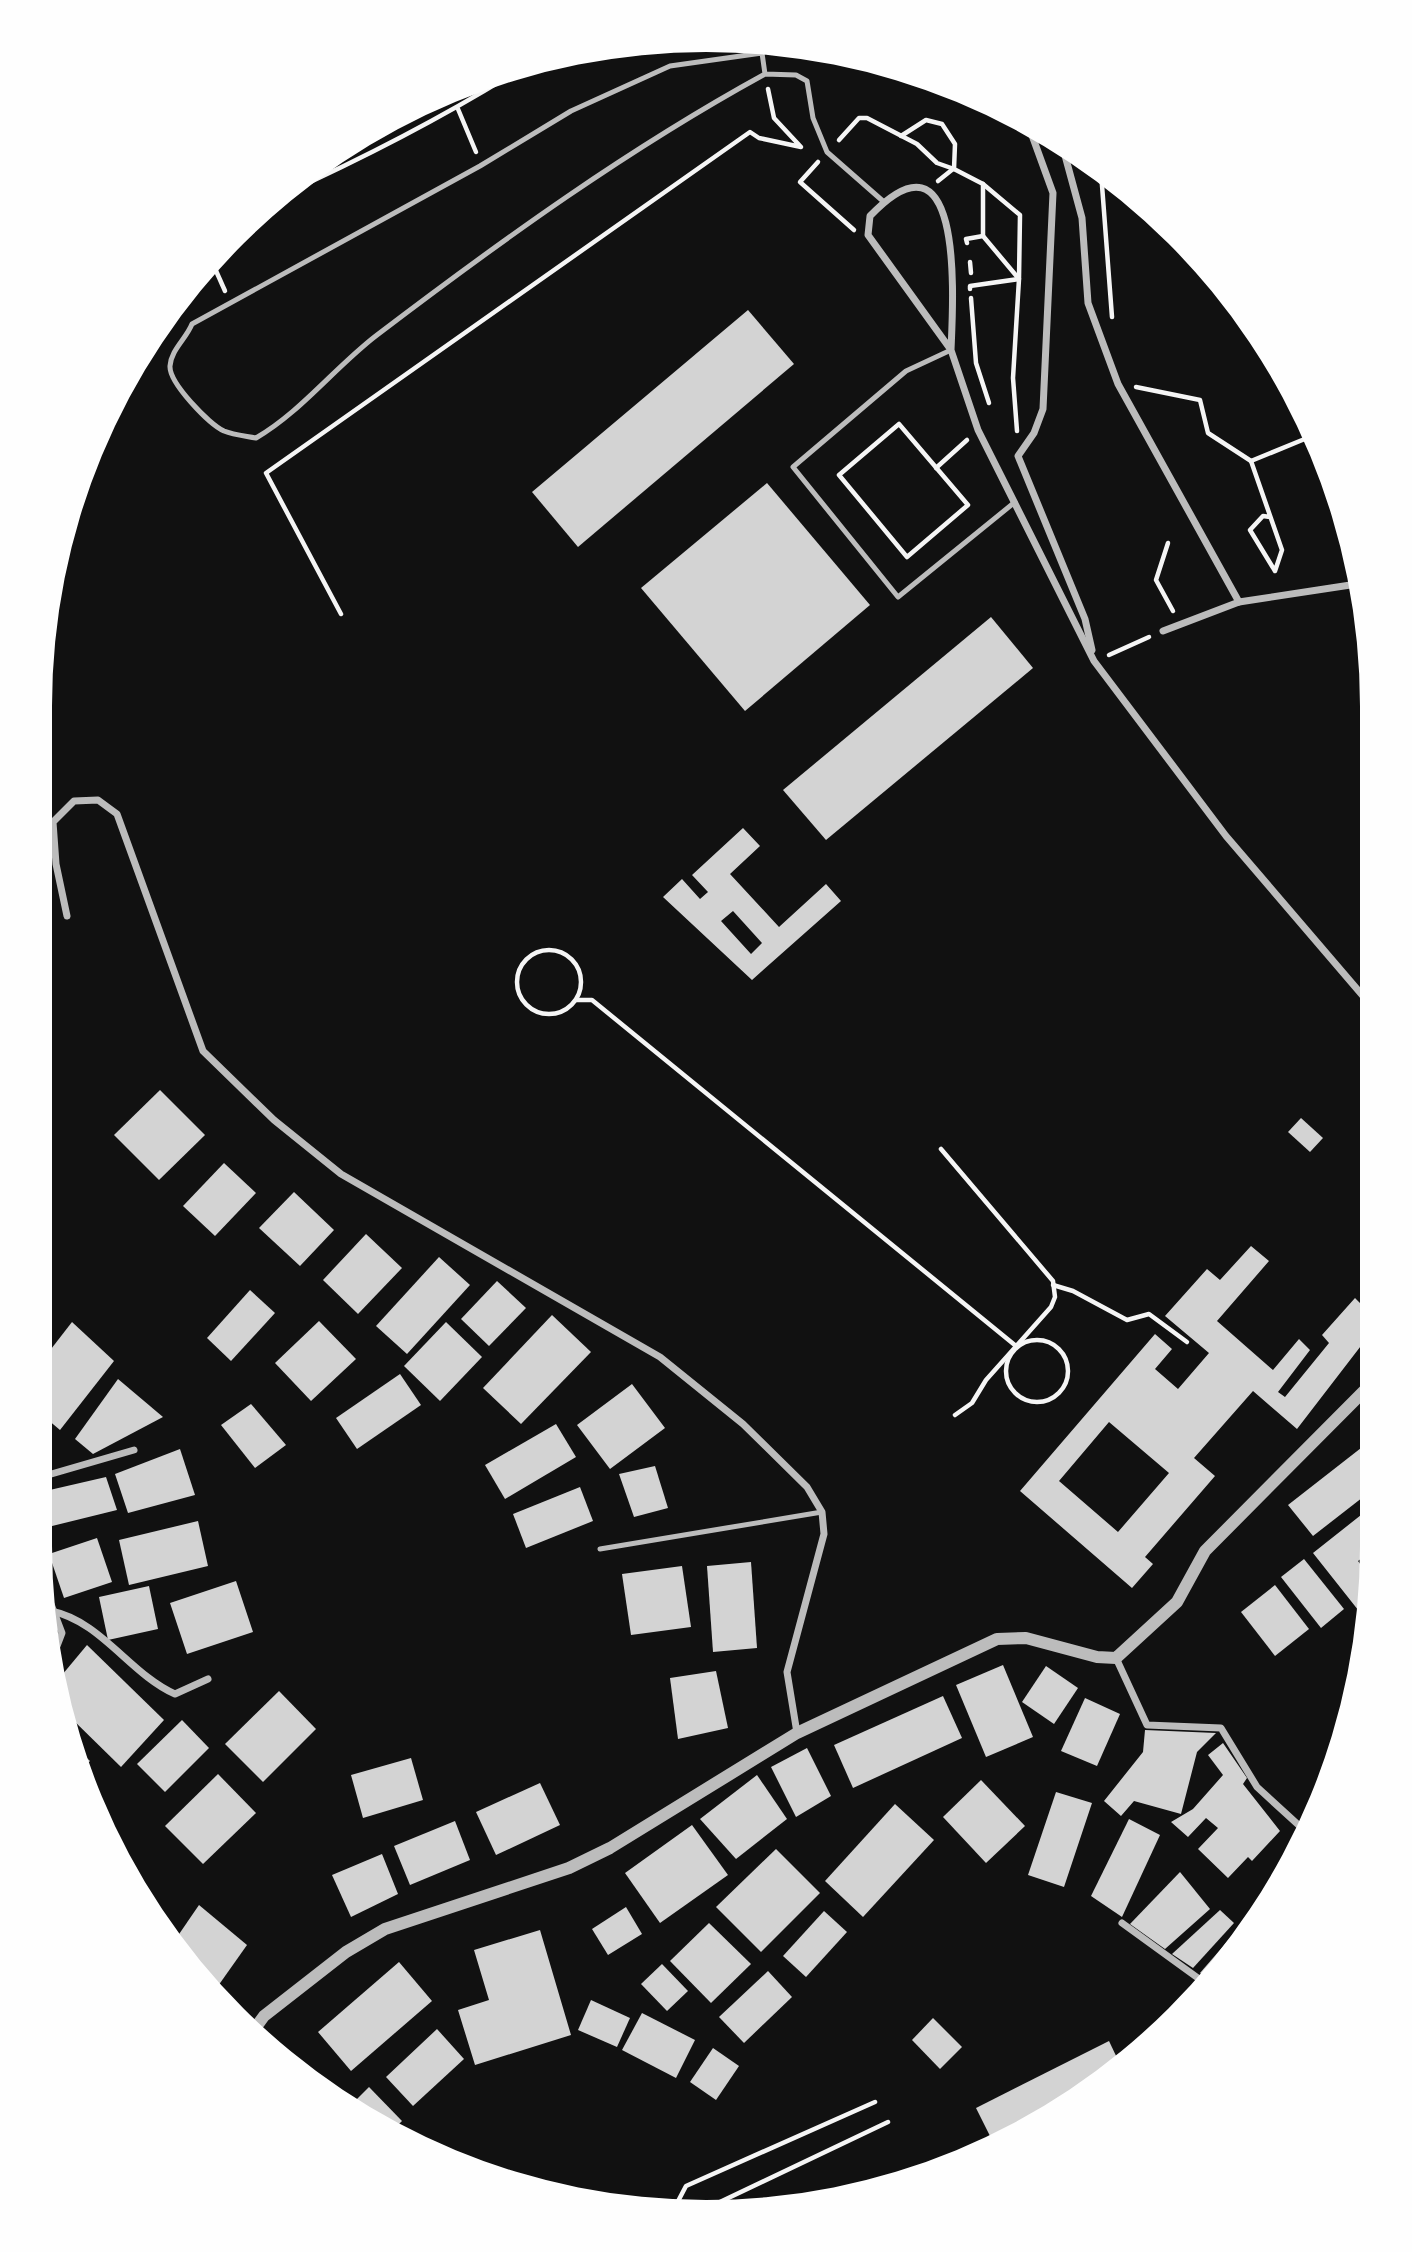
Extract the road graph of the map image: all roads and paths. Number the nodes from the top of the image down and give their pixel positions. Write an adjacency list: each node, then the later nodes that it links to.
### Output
1 (753, 54): 9 (lane)
2 (762, 55): 3 (lane)
3 (765, 74): 15 (lane); 20 (lane); 35 (path)
4 (488, 90): 5 (path)
5 (458, 109): 9 (path); 11 (path)
6 (901, 136): 10 (path)
7 (1034, 141): 27 (street)
8 (1067, 162): 23 (street)
9 (480, 166): 20 (lane)
10 (954, 169): 12 (path); 13 (path)
11 (326, 175)
12 (937, 182)
13 (983, 184): 16 (path); 19 (path)
14 (1102, 187): 21 (path)
15 (884, 202): 22 (street); 22 (street)
16 (983, 236): 18 (path); 19 (path)
17 (217, 273): 20 (path)
18 (971, 273)
19 (1019, 279): 24 (path); 27 (path)
20 (230, 302)
21 (1114, 331)
22 (951, 350): 25 (street); 30 (lane)
23 (1118, 384): 28 (path); 34 (street)
24 (992, 414)
25 (978, 430): 29 (path); 30 (street)
26 (1302, 440): 28 (path)
27 (1018, 456): 38 (street)
28 (1251, 460): 31 (path)
29 (936, 468): 29 (path)
30 (1014, 502): 38 (street)
31 (1270, 517): 31 (path)
32 (1168, 543): 36 (path)
33 (1348, 584): 34 (street)
34 (1239, 602): 36 (street)
35 (341, 614)
36 (1181, 624): 37 (street)
37 (1163, 631): 38 (path)
38 (1094, 661): 40 (street)
39 (67, 916): 50 (street)
40 (1360, 992)
41 (576, 999): 41 (path); 45 (path)
42 (941, 1149): 43 (path)
43 (1053, 1284): 44 (path); 45 (path)
44 (1187, 1342)
45 (1016, 1346): 45 (path); 47 (path)
46 (1360, 1396): 55 (street)
47 (955, 1415)
48 (134, 1450): 49 (street)
49 (52, 1474)
50 (822, 1513): 51 (lane); 57 (street)
51 (600, 1549)
52 (56, 1613): 56 (street)
53 (57, 1622): 54 (street)
54 (59, 1640)
55 (1116, 1658): 57 (street); 58 (street)
56 (208, 1679)
57 (797, 1733): 61 (street)
58 (1297, 1824)
59 (1122, 1923): 60 (street)
60 (1197, 1977)
61 (259, 2022)
62 (875, 2102): 64 (path)
63 (888, 2122): 65 (path)
64 (679, 2199)
65 (726, 2199)

